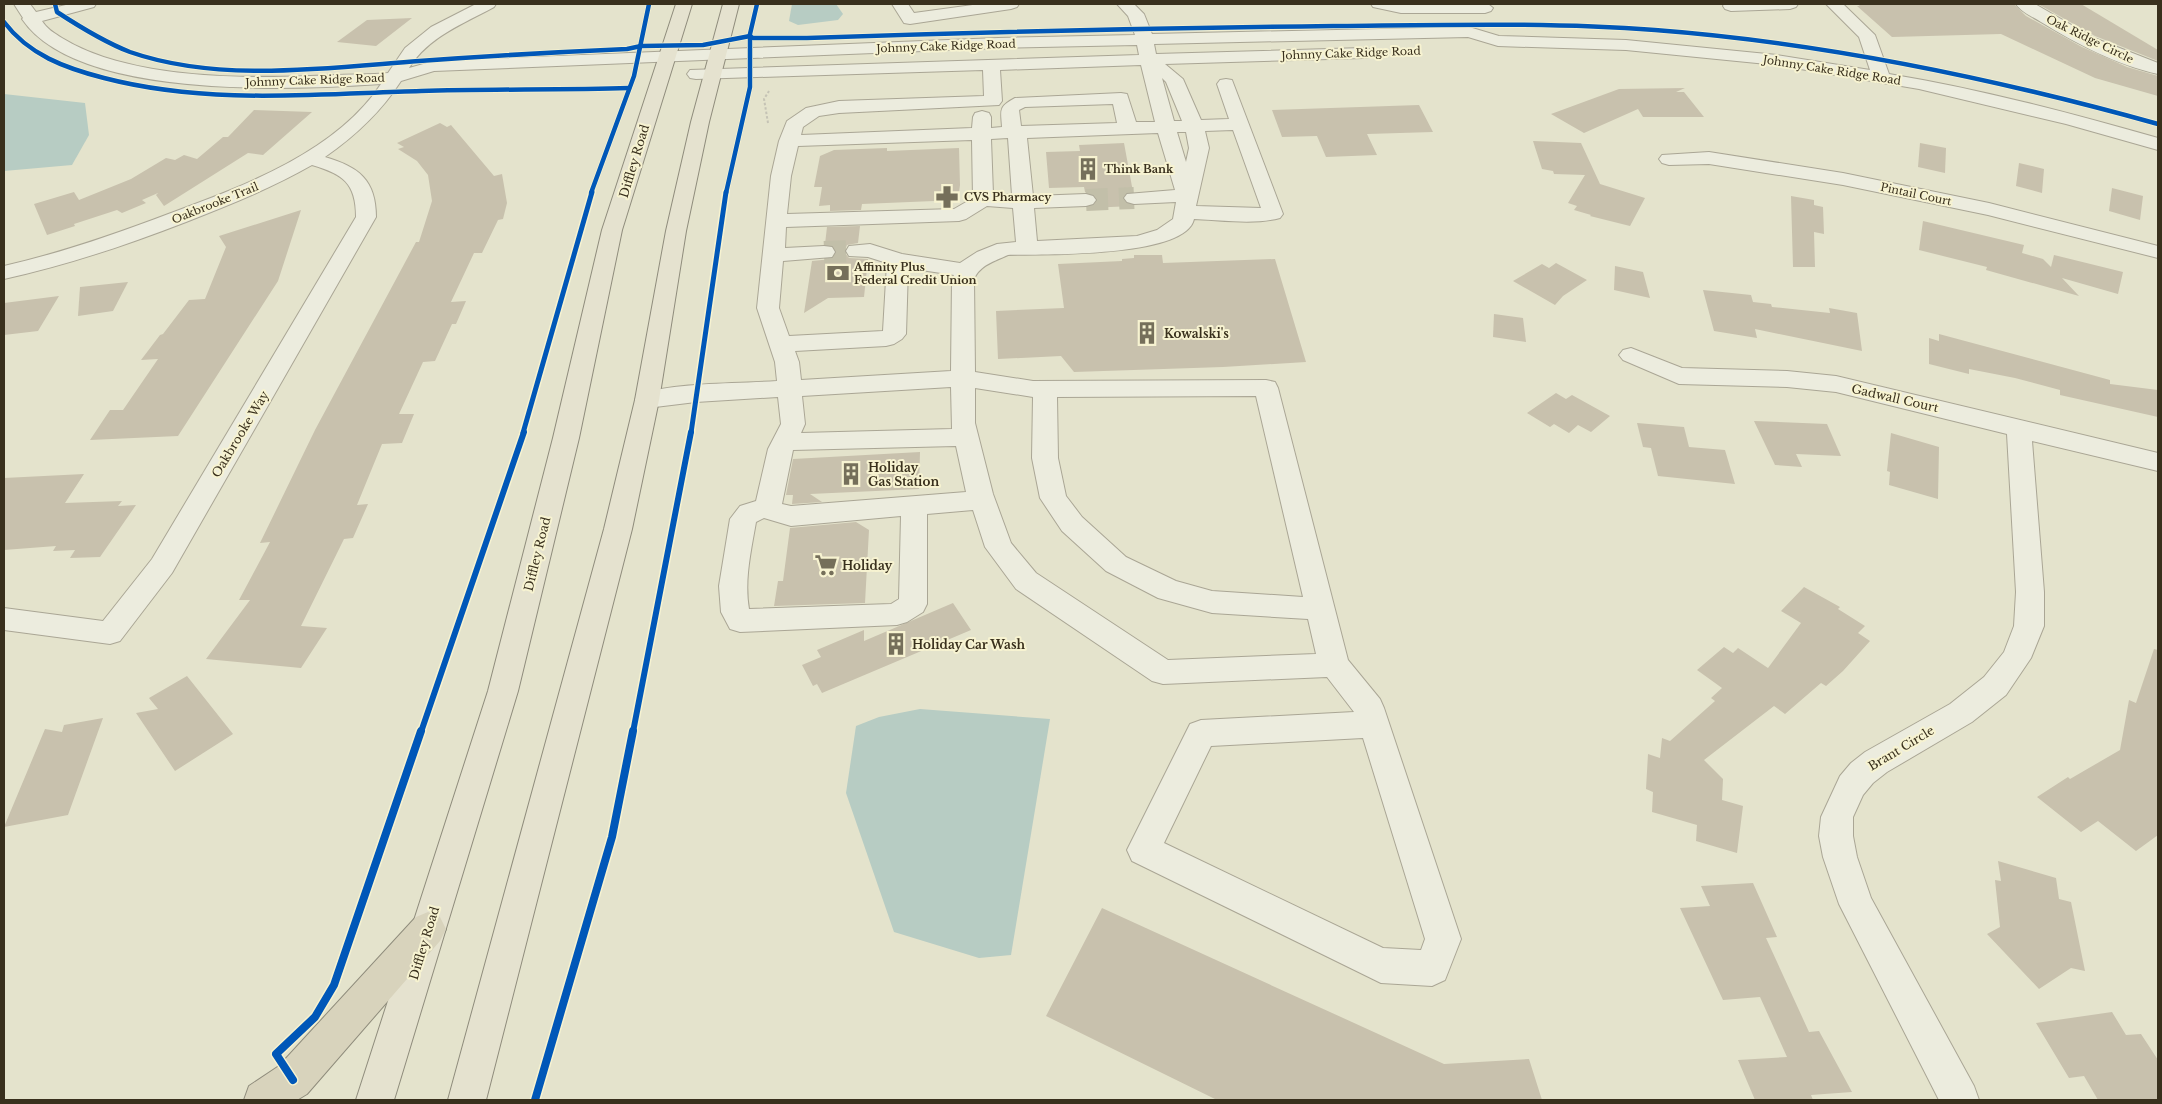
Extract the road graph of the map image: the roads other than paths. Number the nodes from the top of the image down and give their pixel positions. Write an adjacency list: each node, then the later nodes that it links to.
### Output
1 (88, 4): 14 (street)
2 (488, 4): 25 (street, Oakbrooke Trail)
3 (684, 4): 22 (main road, Diffley Road)
4 (731, 4): 20 (main road)
5 (900, 4): 6 (street)
6 (1009, 4)
7 (1125, 4): 15 (street)
8 (1379, 4): 12 (street)
9 (1790, 4): 13 (street)
10 (1834, 4): 24 (street)
11 (2024, 4): 23 (street, Oak Ridge Circle)
12 (1484, 6): 16 (street)
13 (1731, 6)
14 (26, 12): 25 (street, Johnny Cake Ridge Road)
15 (1145, 39): 16 (street, Johnny Cake Ridge Road); 19 (street); 20 (street, Johnny Cake Ridge Road)
16 (1498, 41): 17 (street, Johnny Cake Ridge Road); 24 (street, Johnny Cake Ridge Road)
17 (1468, 49)
18 (1380, 52): 19 (street, Johnny Cake Ridge Road)
19 (1148, 60): 21 (street, Johnny Cake Ridge Road); 29 (street); 30 (street)
20 (715, 64): 21 (street, Johnny Cake Ridge Road); 22 (street, Johnny Cake Ridge Road); 57 (main road)
21 (991, 64): 27 (street)
22 (663, 66): 25 (street, Johnny Cake Ridge Road); 69 (main road, Diffley Road)
23 (2158, 69)
24 (1881, 77): 35 (street, Johnny Cake Ridge Road)
25 (393, 78): 36 (street, Oakbrooke Trail)
26 (1226, 84): 28 (street)
27 (993, 102): 33 (street); 34 (street)
28 (1241, 124): 29 (street); 42 (street)
29 (1194, 126): 30 (street); 42 (street)
30 (1167, 127): 31 (street); 42 (street)
31 (1128, 128): 32 (street); 32 (street)
32 (1014, 131): 33 (street); 41 (street)
33 (981, 133): 34 (street); 39 (street)
34 (788, 144): 43 (street)
35 (2158, 144)
36 (308, 158): 51 (street, Oakbrooke Trail); 66 (street, Oakbrooke Way)
37 (1669, 159): 47 (street, Pintail Court)
38 (1134, 198): 42 (street)
39 (983, 200): 41 (street); 43 (street)
40 (1086, 200): 41 (street)
41 (1024, 202): 44 (street)
42 (1185, 204): 44 (street)
43 (777, 221): 48 (street)
44 (1027, 248): 50 (street)
45 (857, 251): 49 (street)
46 (824, 252): 48 (street)
47 (2158, 252)
48 (774, 255): 52 (street)
49 (898, 260): 50 (street); 52 (street)
50 (967, 270): 54 (street)
51 (4, 272)
52 (780, 344): 55 (street)
53 (1631, 355): 58 (street, Gadwall Court)
54 (964, 378): 55 (street); 56 (street); 59 (street)
55 (788, 388): 57 (street); 60 (street)
56 (1045, 389): 65 (street); 65 (street)
57 (647, 400): 72 (main road)
58 (2019, 428): 61 (street, Gadwall Court); 73 (street, Brant Circle)
59 (967, 437): 60 (street); 62 (street)
60 (784, 442): 64 (street)
61 (2158, 462)
62 (982, 500): 63 (street); 67 (street)
63 (914, 505): 64 (street); 64 (street)
64 (768, 507)
65 (1321, 609): 67 (street)
66 (4, 619)
67 (1334, 665): 68 (street)
68 (1374, 724): 68 (street)
69 (428, 929): 70 (highway); 71 (main road, Diffley Road)
70 (263, 1100)
71 (376, 1100)
72 (468, 1100)
73 (1960, 1100)

